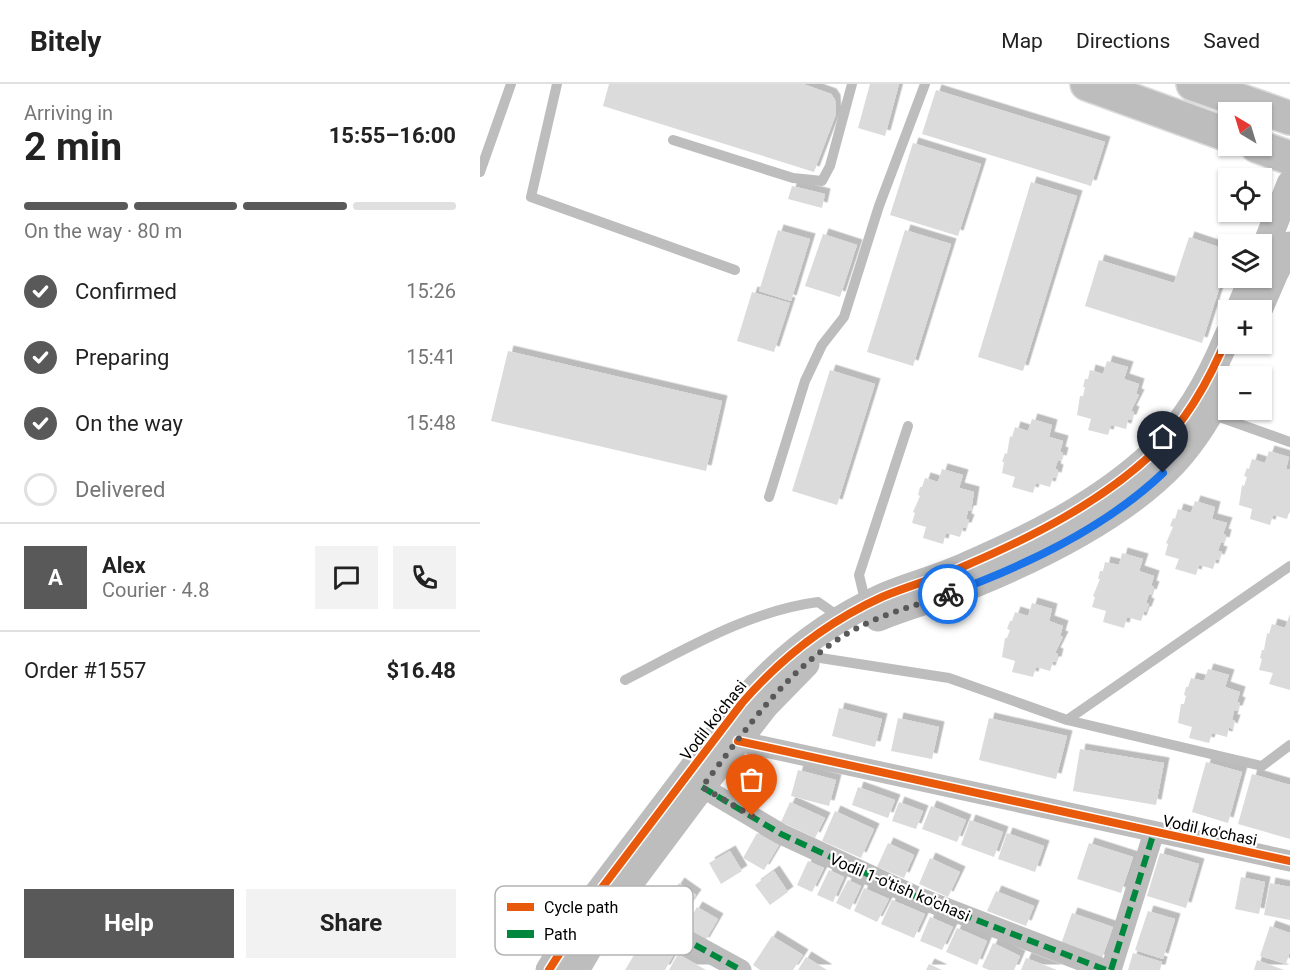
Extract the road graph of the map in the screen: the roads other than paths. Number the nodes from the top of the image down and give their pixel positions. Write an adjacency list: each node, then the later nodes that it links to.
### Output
1 (511, 84): 12 (lane)
2 (557, 84): 16 (lane)
3 (852, 84): 9 (lane)
4 (925, 84): 23 (lane)
5 (1088, 84): 8 (main road)
6 (1193, 84): 7 (main road)
7 (1290, 118)
8 (1218, 131)
9 (673, 141)
10 (1272, 152): 11 (main road)
11 (1290, 159)
12 (480, 172)
13 (1290, 184): 14 (street)
14 (1270, 234)
15 (1290, 245): 17 (street)
16 (735, 270)
17 (1263, 300)
18 (1221, 354): 25 (street, Vodil ko'chasi)
19 (1218, 398): 20 (street, Vodil ko'chasi)
20 (1209, 414): 22 (lane); 27 (street, Vodil ko'chasi)
21 (908, 426): 25 (lane)
22 (1290, 442)
23 (768, 497)
24 (1290, 566): 29 (lane)
25 (866, 605): 26 (street, Vodil ko'chasi)
26 (842, 618): 28 (lane); 35 (street, Vodil ko'chasi)
27 (814, 657): 29 (lane); 30 (street, Vodil ko'chasi)
28 (625, 680)
29 (1067, 720): 31 (lane)
30 (738, 741): 32 (street, Vodil ko'chasi); 33 (street, Vodil ko'chasi)
31 (1290, 745)
32 (702, 787): 36 (street, Vodil ko'chasi); 43 (street, Vodil 1-o'tish ko'chasi)
33 (1154, 832): 34 (street, Vodil ko'chasi); 44 (street)
34 (1290, 861)
35 (603, 886)
36 (627, 886)
37 (693, 944): 42 (street)
38 (559, 955): 40 (street, Vodil ko'chasi)
39 (585, 955): 41 (street, Vodil ko'chasi)
40 (549, 970)
41 (576, 970)
42 (741, 970)
43 (1106, 970)
44 (1111, 970)

